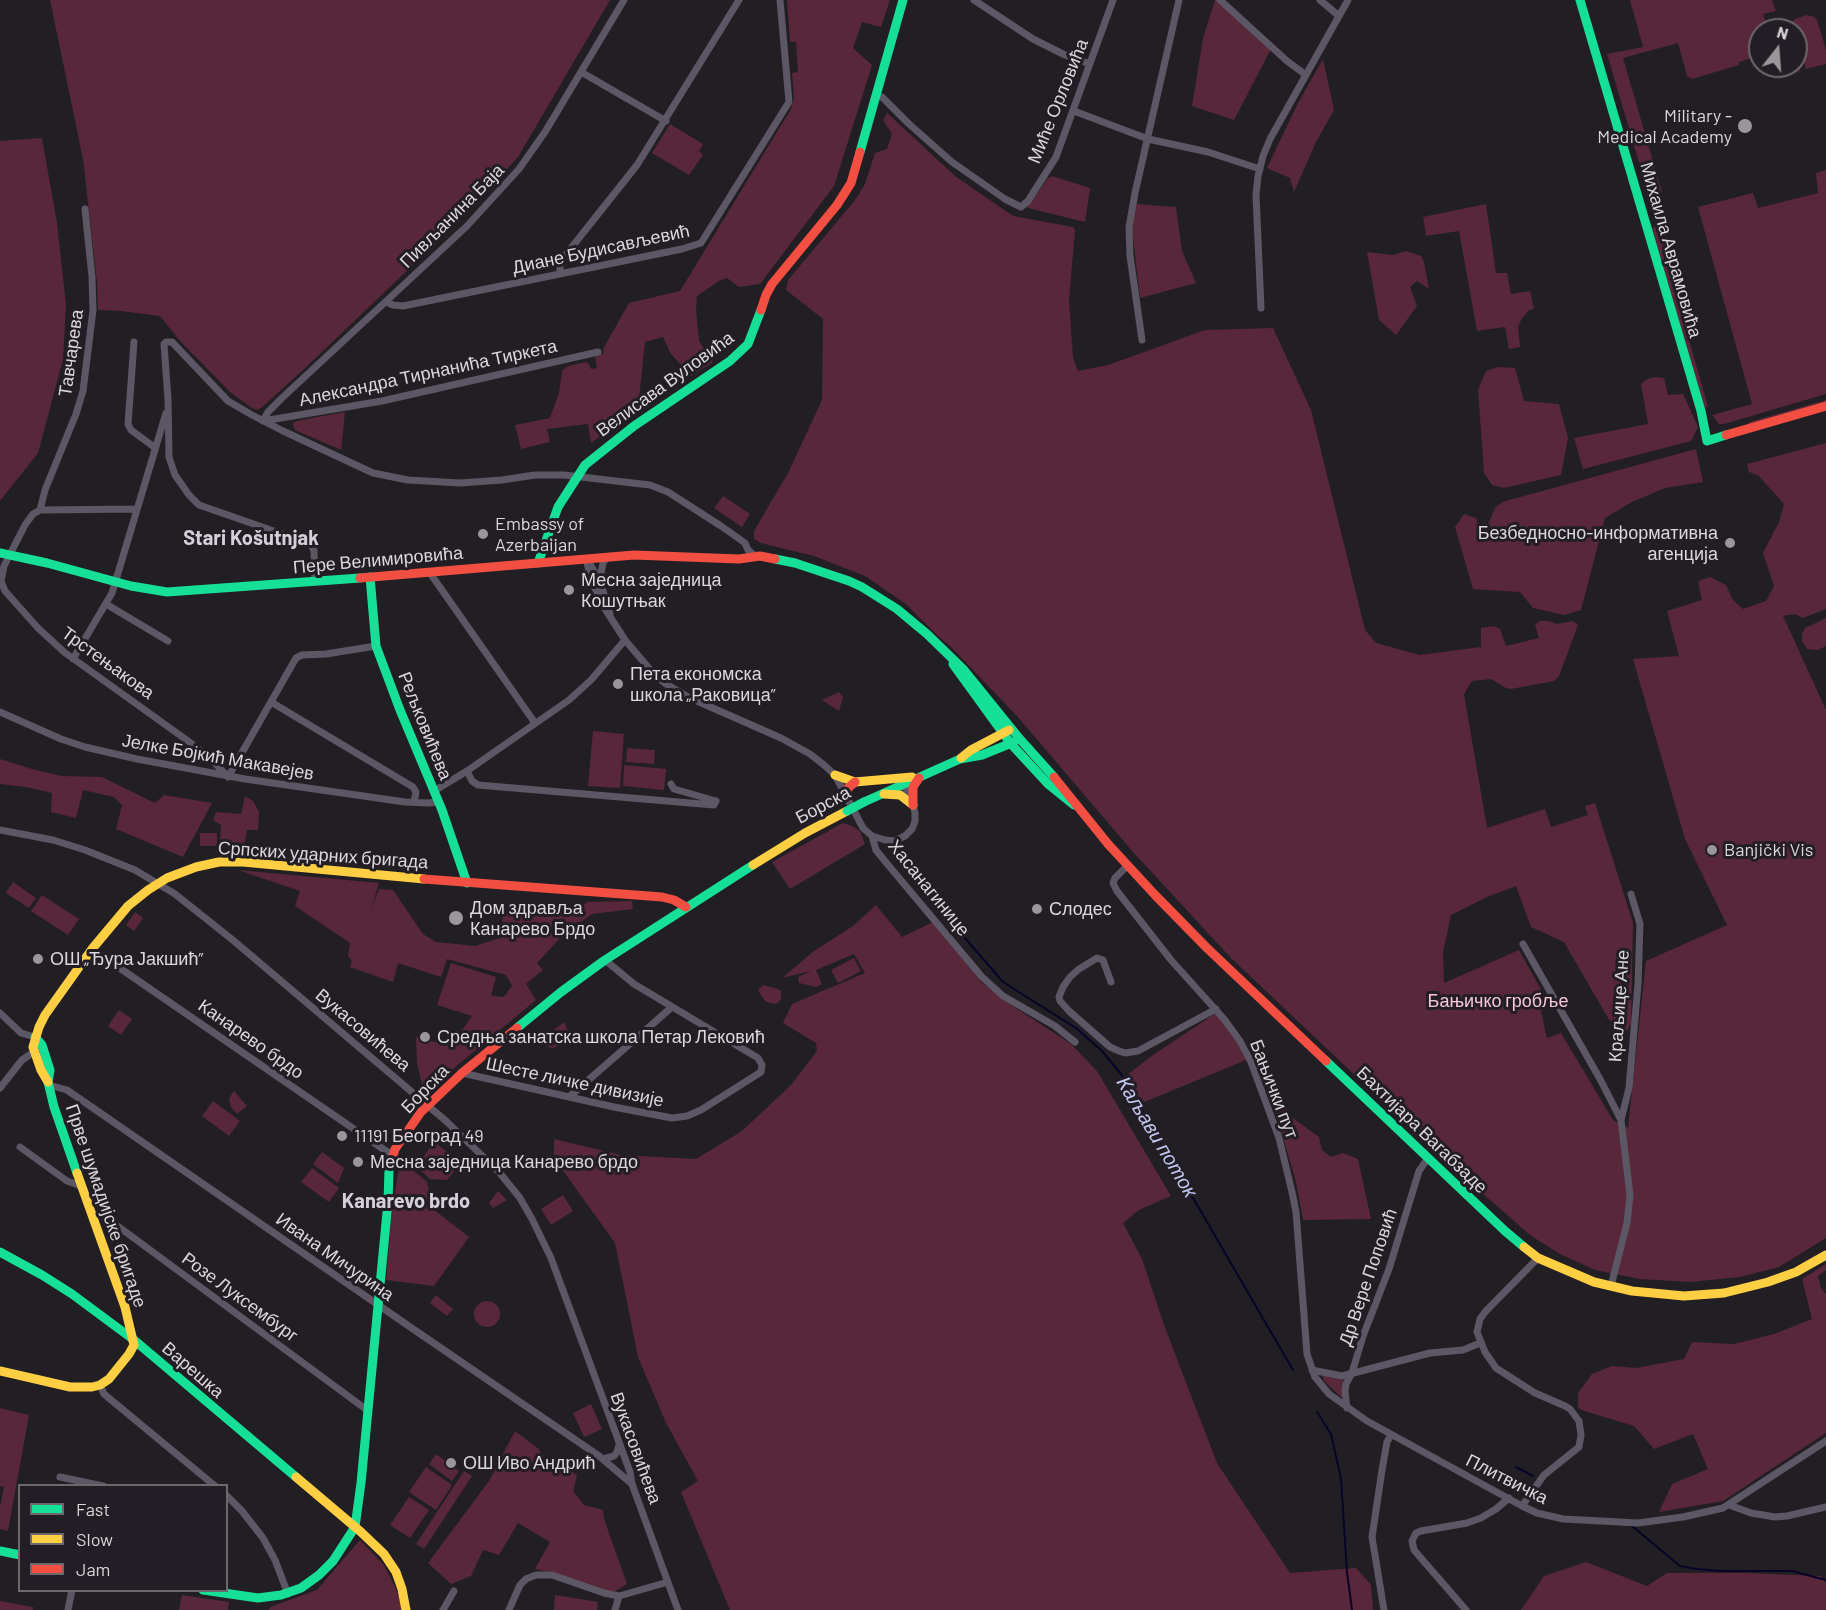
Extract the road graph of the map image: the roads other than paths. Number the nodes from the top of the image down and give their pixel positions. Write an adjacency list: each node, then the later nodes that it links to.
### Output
1 (624, 0): 14 (street, Пивљанина Баја)
2 (740, 0): 18 (street)
3 (780, 0): 22 (street, Диане Будисављевић)
4 (903, 0): 16 (main road, Велисава Вуловића)
5 (974, 0): 13 (street)
6 (1113, 0): 13 (street, Миће Орловића)
7 (1179, 0): 19 (street)
8 (1220, 0): 15 (street)
9 (1320, 0): 12 (street)
10 (1348, 0): 12 (street)
11 (1580, 0): 29 (main road, Михаила Аврамовића)
12 (1339, 16): 15 (street)
13 (1090, 64): 17 (street, Миће Орловића)
14 (581, 72): 18 (street); 23 (street, Пивљанина Баја)
15 (1306, 75): 20 (street)
16 (876, 95): 17 (street, Миће Орловића); 32 (main road, Велисава Вуловића)
17 (1074, 111): 19 (street)
18 (666, 121): 22 (street)
19 (1148, 139): 20 (street); 25 (street)
20 (1260, 168): 24 (street)
21 (85, 209): 34 (street, Тавчарева)
22 (560, 273): 23 (street, Диане Будисављевић)
23 (386, 302): 30 (street, Пивљанина Баја)
24 (1261, 308)
25 (1142, 340)
26 (134, 342): 31 (street)
27 (598, 352): 30 (street, Александра Тирнанића Тиркета)
28 (168, 406): 30 (street); 31 (street); 43 (street)
29 (1826, 406)
30 (263, 421): 32 (street)
31 (154, 447): 33 (street)
32 (577, 476): 36 (street); 39 (main road, Велисава Вуловића)
33 (136, 509): 34 (street); 44 (street)
34 (40, 510): 35 (street, Тавчарева)
35 (5, 554): 44 (main road, Пере Велимировића); 50 (street, Трстењакова)
36 (755, 556): 37 (main road, Пере Велимировића); 54 (main road, Пере Велимировића)
37 (607, 557): 38 (main road, Пере Велимировића); 42 (street)
38 (586, 559): 39 (main road, Пере Велимировића); 42 (street, Хасанагинице); 46 (street, Хасанагинице)
39 (538, 562): 40 (main road, Пере Велимировића)
40 (430, 573): 41 (main road, Пере Велимировића); 53 (street)
41 (370, 577): 43 (main road, Пере Велимировића); 49 (main road, Рељковићева)
42 (600, 581): 46 (street, Хасанагинице)
43 (315, 582): 44 (main road, Пере Велимировића)
44 (115, 583): 45 (street)
45 (106, 604): 48 (street); 50 (street)
46 (610, 615): 47 (street, Хасанагинице)
47 (625, 640): 53 (street); 59 (street, Хасанагинице)
48 (168, 641)
49 (376, 646): 51 (street); 65 (main road, Рељковићева)
50 (73, 658): 61 (street, Трстењакова)
51 (271, 702): 61 (street); 68 (street)
52 (0, 712): 61 (street, Јелке Бојкић Макавејев)
53 (535, 723): 58 (street)
54 (1008, 731): 55 (main road, Бахтијара Вагабзаде); 56 (main road, Бахтијара Вагабзаде); 57 (main road, Борска)
55 (1020, 738): 56 (main road, Борска); 71 (main road, Бахтијара Вагабзаде)
56 (1011, 744): 57 (main road, Борска); 71 (main road, Бахтијара Вагабзаде)
57 (960, 759): 60 (main road, Борска)
58 (467, 771): 63 (street); 65 (street)
59 (835, 776): 62 (main road); 67 (street, Хасанагинице)
60 (920, 776): 62 (main road); 64 (main road, Борска); 70 (main road)
61 (228, 777): 68 (street, Јелке Бојкић Макавејев)
62 (855, 782): 67 (main road)
63 (671, 784)
64 (903, 784): 66 (main road, Борска); 70 (street)
65 (434, 791): 69 (main road, Рељковићева)
66 (881, 794): 70 (main road); 80 (main road, Борска, bridge)
67 (846, 797): 73 (street, Хасанагинице)
68 (414, 802): 69 (street, Јелке Бојкић Макавејев)
69 (438, 802): 77 (main road, Рељковићева)
70 (913, 804): 74 (street)
71 (1076, 806): 76 (main road, Бахтијара Вагабзаде)
72 (0, 830): 78 (street, Вукасовићева)
73 (872, 836): 74 (street); 75 (street, Хасанагинице)
74 (894, 841): 75 (street)
75 (878, 853): 89 (street, Хасанагинице)
76 (1127, 866): 86 (street, Бањички пут); 99 (main road, Бахтијара Вагабзаде)
77 (467, 883): 78 (main road, Српских ударних бригада); 80 (main road, Српских ударних бригада)
78 (158, 884): 82 (main road, Српских ударних бригада); 95 (street, Вукасовићева)
79 (1631, 894): 96 (street, Краљице Ане)
80 (686, 907): 83 (main road, Борска)
81 (1523, 944): 96 (street)
82 (92, 949): 88 (main road, Српских ударних бригада); 98 (street, Канарево брдо)
83 (604, 960): 85 (street, Шесте личке дивизије); 91 (main road, Борска)
84 (1111, 982): 86 (street)
85 (672, 1007): 94 (street); 94 (street, Шесте личке дивизије)
86 (1216, 1010): 111 (street, Бањички пут)
87 (0, 1013): 88 (street)
88 (35, 1037): 90 (main road, Прве шумадијске бригаде); 92 (main road, Прве шумадијске бригаде)
89 (1076, 1042)
90 (34, 1052): 92 (main road, Прве шумадијске бригаде); 93 (street)
91 (462, 1073): 94 (street, Шесте личке дивизије); 95 (main road, Борска)
92 (49, 1083): 100 (main road, Прве шумадијске бригаде); 106 (street, Ивана Мичурина)
93 (0, 1088)
94 (569, 1097)
95 (428, 1106): 98 (main road, Борска); 118 (street, Вукасовићева)
96 (1621, 1120): 105 (street)
97 (20, 1147): 100 (street)
98 (393, 1155): 106 (main road, Борска)
99 (1428, 1158): 104 (main road, Бахтијара Вагабзаде); 113 (street, Др Вере Поповић)
100 (81, 1186): 101 (main road, Прве шумадијске бригаде)
101 (92, 1215): 107 (main road, Прве шумадијске бригаде); 116 (street, Розе Луксембург)
102 (0, 1252): 108 (main road, Варешка)
103 (1826, 1255): 105 (main road, Бахтијара Вагабзаде)
104 (1538, 1258): 105 (main road, Бахтијара Вагабзаде); 110 (street)
105 (1611, 1286)
106 (377, 1304): 116 (main road, Борска); 120 (street, Ивана Мичурина)
107 (125, 1307): 108 (main road); 109 (main road, Прве шумадијске бригаде)
108 (110, 1321): 109 (main road, Варешка)
109 (134, 1340): 114 (main road); 132 (main road, Варешка)
110 (1479, 1342): 113 (street); 130 (street)
111 (1312, 1370): 113 (street); 115 (street, Плитвичка)
112 (0, 1371): 114 (main road)
113 (1352, 1373): 115 (street, Др Вере Поповић)
114 (100, 1385): 123 (street)
115 (1347, 1408): 117 (street, Плитвичка)
116 (367, 1410): 132 (main road, Борска)
117 (1391, 1435): 126 (street, Плитвичка); 147 (street)
118 (619, 1442): 120 (street); 124 (street, Вукасовићева)
119 (1826, 1442): 128 (street)
120 (603, 1459): 124 (street, Ивана Мичурина)
121 (60, 1478): 122 (street)
122 (96, 1484)
123 (214, 1484)
124 (632, 1484): 135 (street, Вукасовићева)
125 (228, 1497): 127 (street)
126 (1509, 1498): 130 (street, Плитвичка); 148 (street)
127 (235, 1503): 129 (street); 139 (street)
128 (1729, 1505): 130 (street, Плитвичка); 131 (street)
129 (228, 1506)
130 (1522, 1506)
131 (1826, 1507)
132 (355, 1527): 139 (main road, Борска); 142 (main road, Варешка)
133 (0, 1551): 134 (main road)
134 (18, 1555)
135 (668, 1582): 140 (street); 146 (street, Вукасовићева)
136 (454, 1591): 143 (street)
137 (72, 1592): 141 (street)
138 (214, 1592): 139 (main road, Борска)
139 (288, 1594)
140 (619, 1596): 144 (street); 145 (street)
141 (68, 1610)
142 (406, 1610)
143 (443, 1610)
144 (509, 1610)
145 (615, 1610)
146 (678, 1610)
147 (1384, 1610)
148 (1467, 1610)

